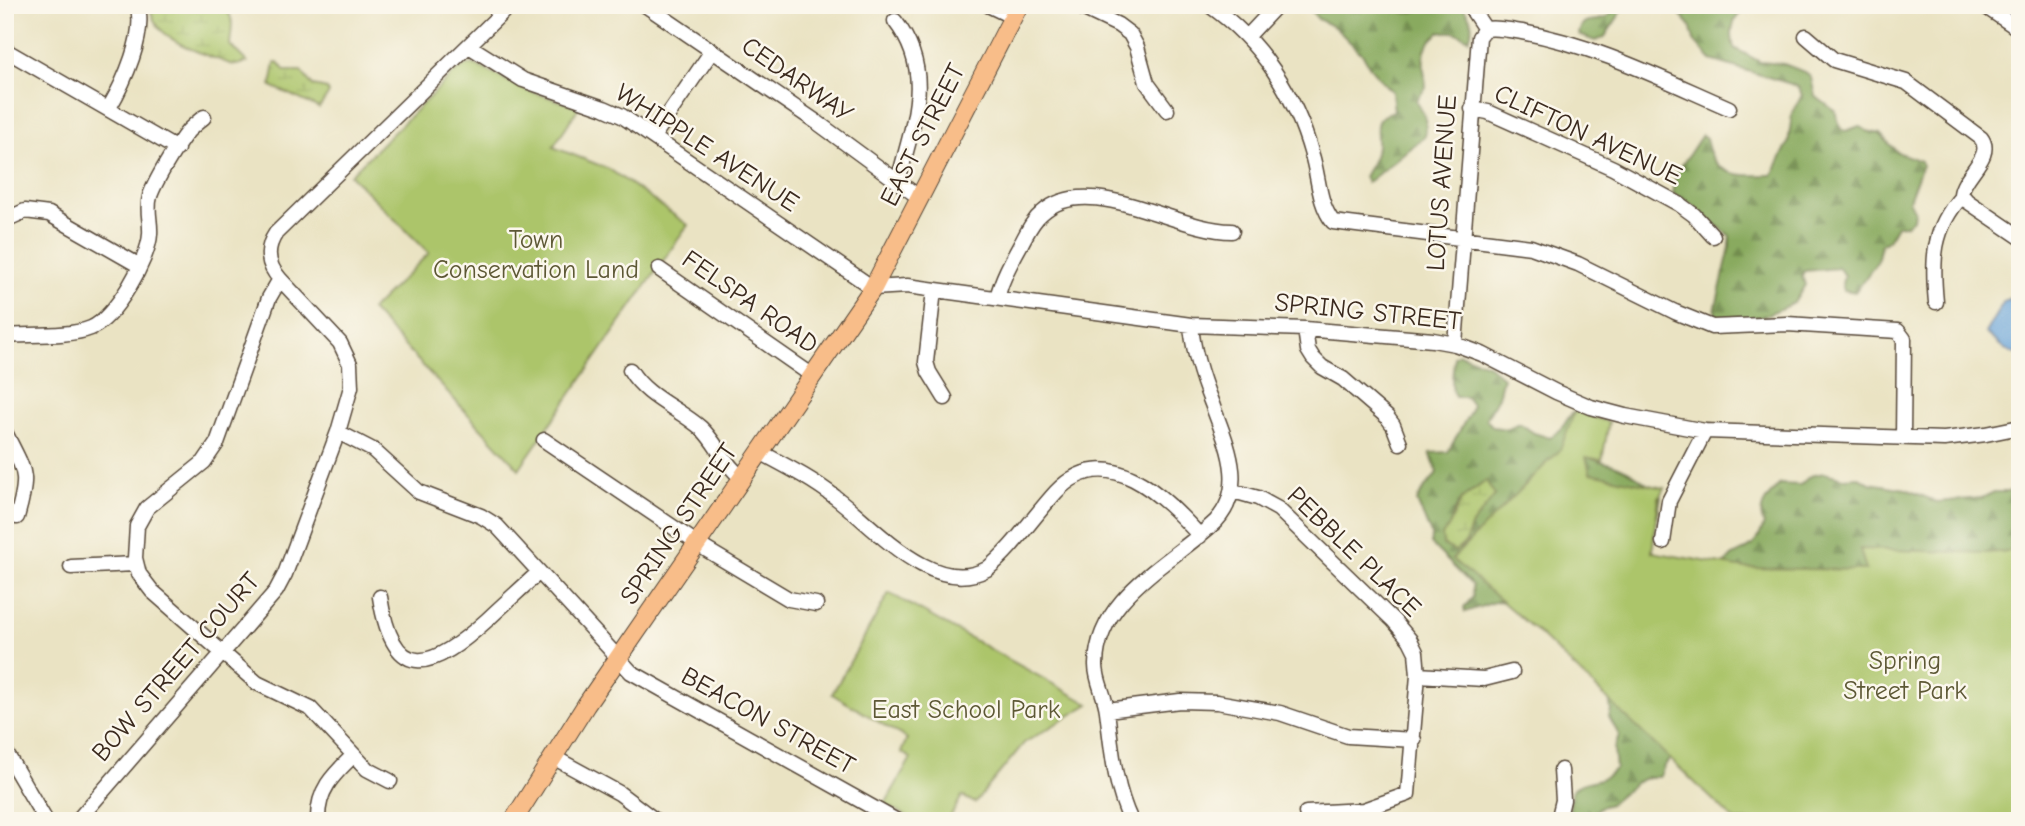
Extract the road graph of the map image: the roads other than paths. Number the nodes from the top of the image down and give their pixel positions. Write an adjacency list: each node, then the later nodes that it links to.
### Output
1 (137, 5): 19 (street)
2 (510, 5): 16 (street)
3 (645, 5): 18 (street, CEDARWAY)
4 (988, 5): 10 (street)
5 (1076, 5): 22 (street)
6 (1209, 5): 15 (street)
7 (1278, 5): 15 (street)
8 (1469, 5): 12 (street)
9 (1983, 5): 13 (street)
10 (1016, 11): 28 (main road, EAST STREET)
11 (895, 21): 26 (street)
12 (1485, 29): 20 (street); 21 (street, LOTUS AVENUE)
13 (2020, 30)
14 (1805, 36): 27 (street)
15 (1247, 37): 32 (street)
16 (469, 46): 24 (street, WHIPPLE AVENUE); 37 (street)
17 (5, 50): 19 (street)
18 (712, 51): 24 (street); 26 (street, CEDARWAY)
19 (109, 108): 25 (street)
20 (1730, 108)
21 (1472, 109): 31 (street, CLIFTON AVENUE); 32 (street, LOTUS AVENUE)
22 (1167, 110)
23 (204, 117): 25 (street)
24 (653, 136): 39 (street, WHIPPLE AVENUE)
25 (177, 149): 34 (street)
26 (898, 182): 28 (street, CEDARWAY)
27 (1962, 196): 33 (street); 42 (street)
28 (920, 198): 36 (main road, EAST STREET)
29 (5, 220): 34 (street)
30 (1232, 231): 41 (street)
31 (1713, 236)
32 (1462, 237): 46 (street, LOTUS AVENUE); 54 (street)
33 (2020, 237)
34 (140, 266): 45 (street)
35 (659, 269): 48 (street, FELSPA ROAD)
36 (884, 269): 38 (street, SPRING STREET); 39 (main road, EAST STREET)
37 (280, 279): 53 (street, BOW STREET COURT); 64 (street)
38 (907, 286): 39 (street, SPRING STREET); 40 (street, SPRING STREET)
39 (873, 288): 48 (main road, SPRING STREET)
40 (934, 290): 41 (street, SPRING STREET); 49 (street)
41 (997, 298): 43 (street, SPRING STREET)
42 (1936, 302)
43 (1191, 326): 44 (street, SPRING STREET); 59 (street)
44 (1305, 329): 46 (street, SPRING STREET); 56 (street)
45 (5, 336)
46 (1455, 344): 51 (street, SPRING STREET)
47 (630, 370): 58 (street)
48 (813, 376): 57 (main road, SPRING STREET)
49 (945, 398)
50 (2020, 427): 54 (street, SPRING STREET)
51 (1705, 431): 54 (street, SPRING STREET); 62 (street)
52 (5, 432): 60 (street)
53 (338, 432): 66 (street, BEACON STREET); 69 (street, BOW STREET COURT)
54 (1903, 438)
55 (544, 440): 63 (street)
56 (1400, 443)
57 (760, 452): 58 (main road, SPRING STREET); 61 (street)
58 (742, 478): 63 (main road, SPRING STREET)
59 (1233, 491): 61 (street); 72 (street, PEBBLE PLACE)
60 (17, 517)
61 (1200, 536): 73 (street)
62 (1663, 542)
63 (697, 544): 68 (street); 70 (main road, SPRING STREET)
64 (135, 564): 65 (street); 69 (street)
65 (71, 567)
66 (539, 572): 67 (street); 70 (street, BEACON STREET)
67 (380, 597)
68 (816, 604)
69 (222, 654): 76 (street); 82 (street, BOW STREET COURT)
70 (618, 660): 77 (main road, SPRING STREET); 86 (street, BEACON STREET)
71 (1512, 672): 72 (street)
72 (1418, 675): 74 (street, PEBBLE PLACE)
73 (1107, 710): 74 (street); 87 (street)
74 (1414, 740): 80 (street, PEBBLE PLACE)
75 (5, 751): 81 (street)
76 (354, 755): 79 (street); 83 (street)
77 (553, 757): 84 (main road, SPRING STREET); 85 (street)
78 (1561, 769): 88 (street)
79 (390, 781)
80 (1306, 813)
81 (46, 821)
82 (77, 821)
83 (317, 821)
84 (513, 821)
85 (656, 821)
86 (898, 821)
87 (1131, 821)
88 (1558, 821)

